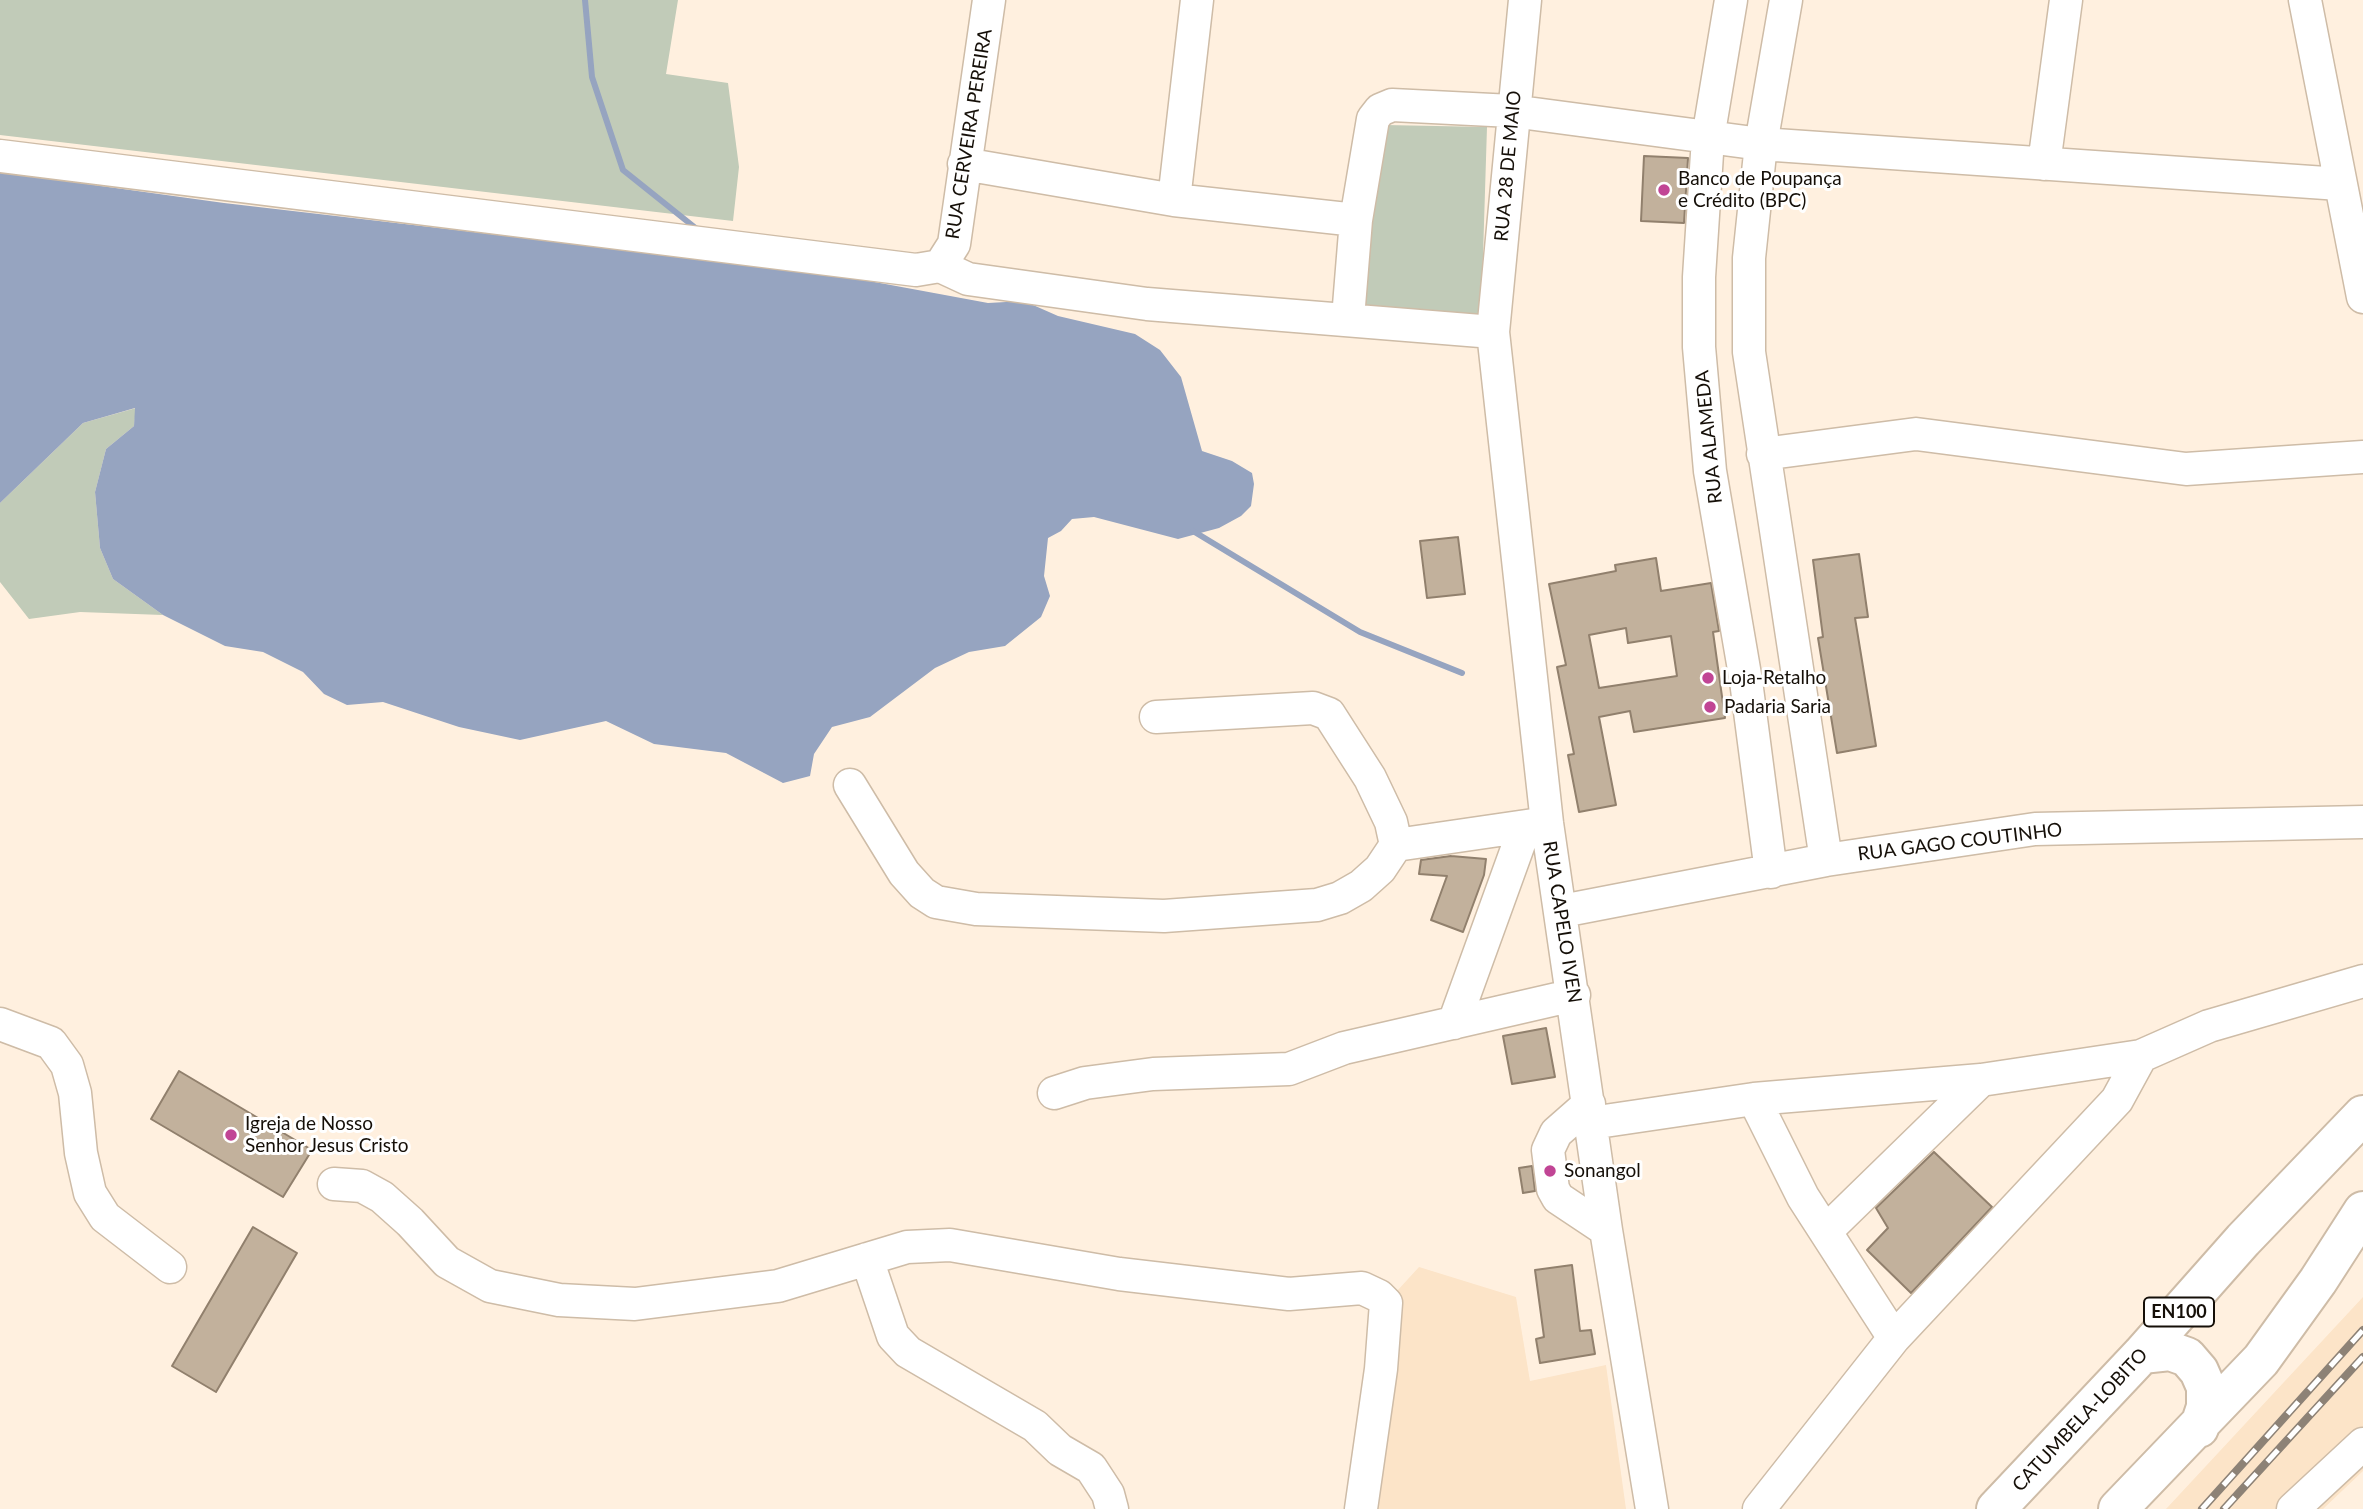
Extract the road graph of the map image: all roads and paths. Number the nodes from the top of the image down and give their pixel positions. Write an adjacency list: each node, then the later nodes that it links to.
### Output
1 (989, 0): 12 (street, RUA CERVEIRA PEREIRA)
2 (1197, 0): 15 (street)
3 (1525, 0): 8 (street, RUA 28 DE MAIO)
4 (1731, 0): 9 (street, RUA ALAMEDA)
5 (1786, 0): 10 (street)
6 (2066, 0): 13 (street)
7 (2305, 0): 14 (street)
8 (1512, 111): 9 (street); 16 (street); 20 (street, RUA 28 DE MAIO)
9 (1708, 138): 10 (street); 29 (street, RUA ALAMEDA)
10 (1761, 144): 13 (street); 21 (street)
11 (0, 156): 17 (street)
12 (964, 164): 15 (street); 17 (street, RUA CERVEIRA PEREIRA)
13 (2044, 164): 14 (street)
14 (2352, 177): 18 (street)
15 (1174, 200): 16 (street)
16 (1356, 220): 19 (street)
17 (940, 265): 19 (street)
18 (2363, 298)
19 (1348, 318): 20 (street)
20 (1493, 332): 26 (street, RUA CAPELO IVEN)
21 (1763, 454): 22 (street); 28 (street)
22 (2363, 457)
23 (1156, 717): 27 (street)
24 (850, 785): 27 (street)
25 (2363, 822): 28 (street, RUA GAGO COUTINHO)
26 (1536, 825): 27 (street); 30 (street, RUA CAPELO IVEN); 33 (street)
27 (1396, 845)
28 (1825, 860): 29 (street, RUA GAGO COUTINHO)
29 (1771, 872): 30 (street, RUA GAGO COUTINHO)
30 (1562, 911): 32 (street, RUA CAPELO IVEN)
31 (2363, 981): 35 (street)
32 (1574, 996): 33 (street); 39 (street, RUA CAPELO IVEN)
33 (1454, 1023): 37 (street)
34 (0, 1024): 46 (street)
35 (2141, 1056): 36 (street); 47 (street)
36 (1982, 1080): 38 (street); 44 (street)
37 (1054, 1093)
38 (1754, 1099): 39 (street); 44 (street)
39 (1590, 1114): 43 (street, RUA CAPELO IVEN); 43 (street)
40 (2363, 1115): 48 (highway, CATUMBELA-LOBITO / EN100)
41 (334, 1184): 45 (street)
42 (2363, 1211): 49 (highway)
43 (1606, 1230): 53 (street, RUA CAPELO IVEN)
44 (1826, 1231): 47 (street)
45 (867, 1259): 51 (street); 52 (street)
46 (170, 1267)
47 (1894, 1338): 54 (street)
48 (2142, 1354): 49 (highway); 55 (highway, CATUMBELA-LOBITO / EN100)
49 (2199, 1427): 56 (highway)
50 (2363, 1444): 57 (street)
51 (1112, 1509)
52 (1361, 1509)
53 (1653, 1509)
54 (1759, 1509)
55 (1996, 1509)
56 (2118, 1509)
57 (2293, 1509)

